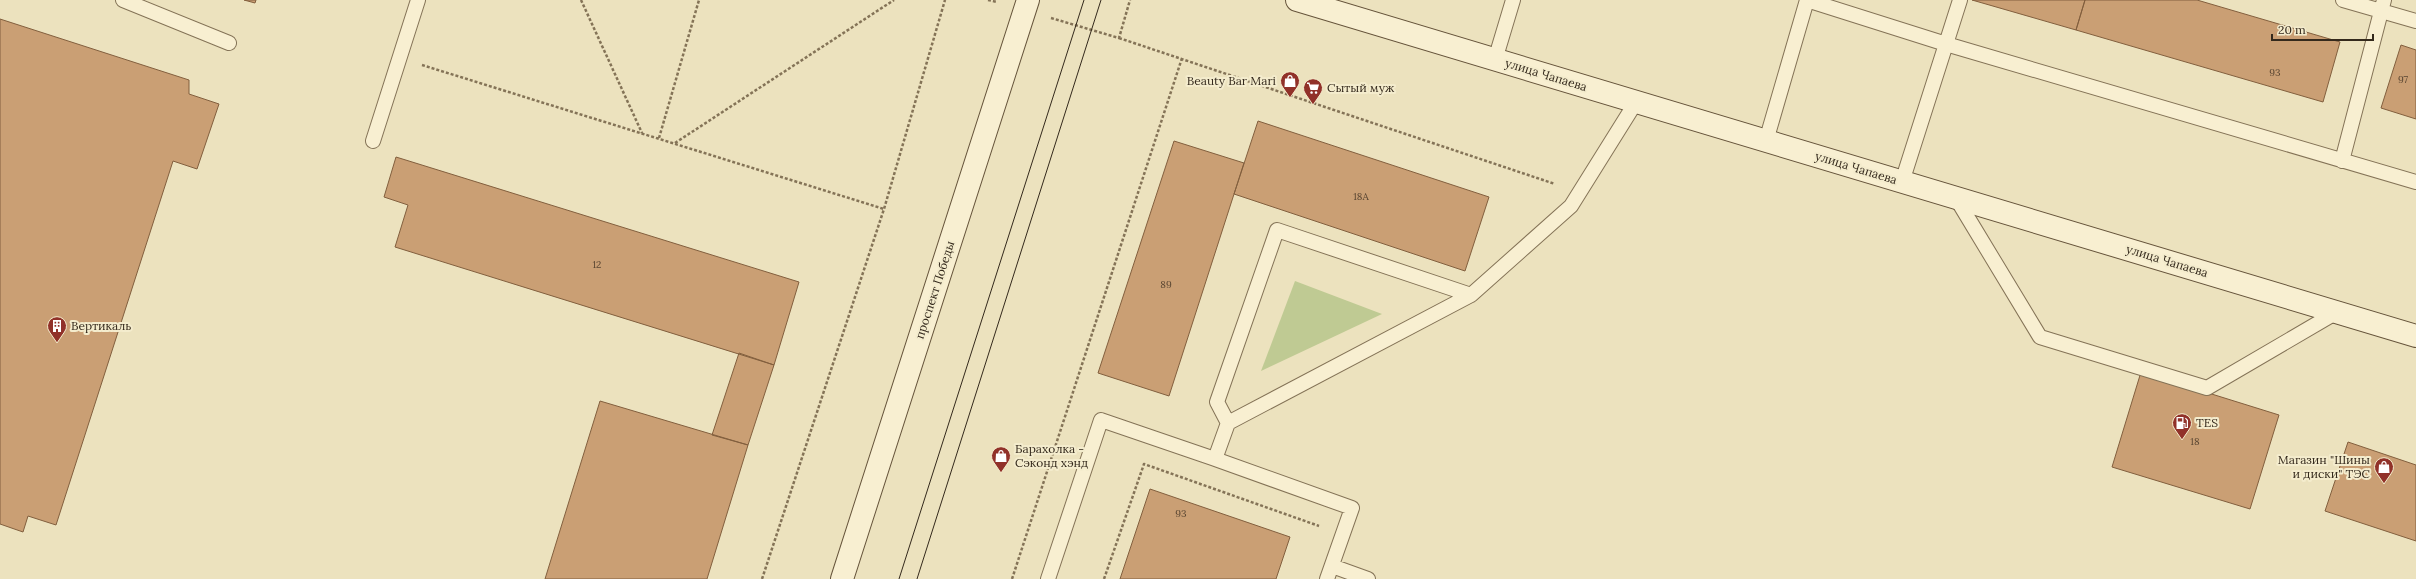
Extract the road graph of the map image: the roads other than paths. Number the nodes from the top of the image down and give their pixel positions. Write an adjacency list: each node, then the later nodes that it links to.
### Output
1 (123, 0): 11 (lane)
2 (418, 0): 15 (lane)
3 (1297, 0): 13 (main road, улица Чапаева)
4 (1514, 0): 13 (lane)
5 (1807, 0): 12 (lane); 16 (lane)
6 (1960, 0): 12 (lane)
7 (2343, 0): 9 (lane)
8 (1027, 5): 27 (main road, проспект Победы)
9 (2382, 6): 10 (lane); 17 (lane)
10 (2416, 22)
11 (229, 43)
12 (1946, 44): 17 (lane); 18 (lane)
13 (1495, 60): 14 (main road, улица Чапаева)
14 (1636, 102): 16 (main road, улица Чапаева); 21 (lane)
15 (373, 141)
16 (1766, 141): 18 (main road, улица Чапаева)
17 (2342, 161): 19 (lane)
18 (1902, 182): 20 (main road, улица Чапаева)
19 (2416, 182)
20 (1956, 198): 22 (main road, улица Чапаева); 22 (lane)
21 (1471, 295): 24 (lane); 24 (lane)
22 (2338, 312): 23 (main road, улица Чапаева)
23 (2416, 336)
24 (1228, 423): 25 (lane)
25 (1215, 460): 26 (lane); 28 (lane)
26 (1329, 572): 29 (lane)
27 (842, 579)
28 (1048, 579)
29 (1368, 579)

